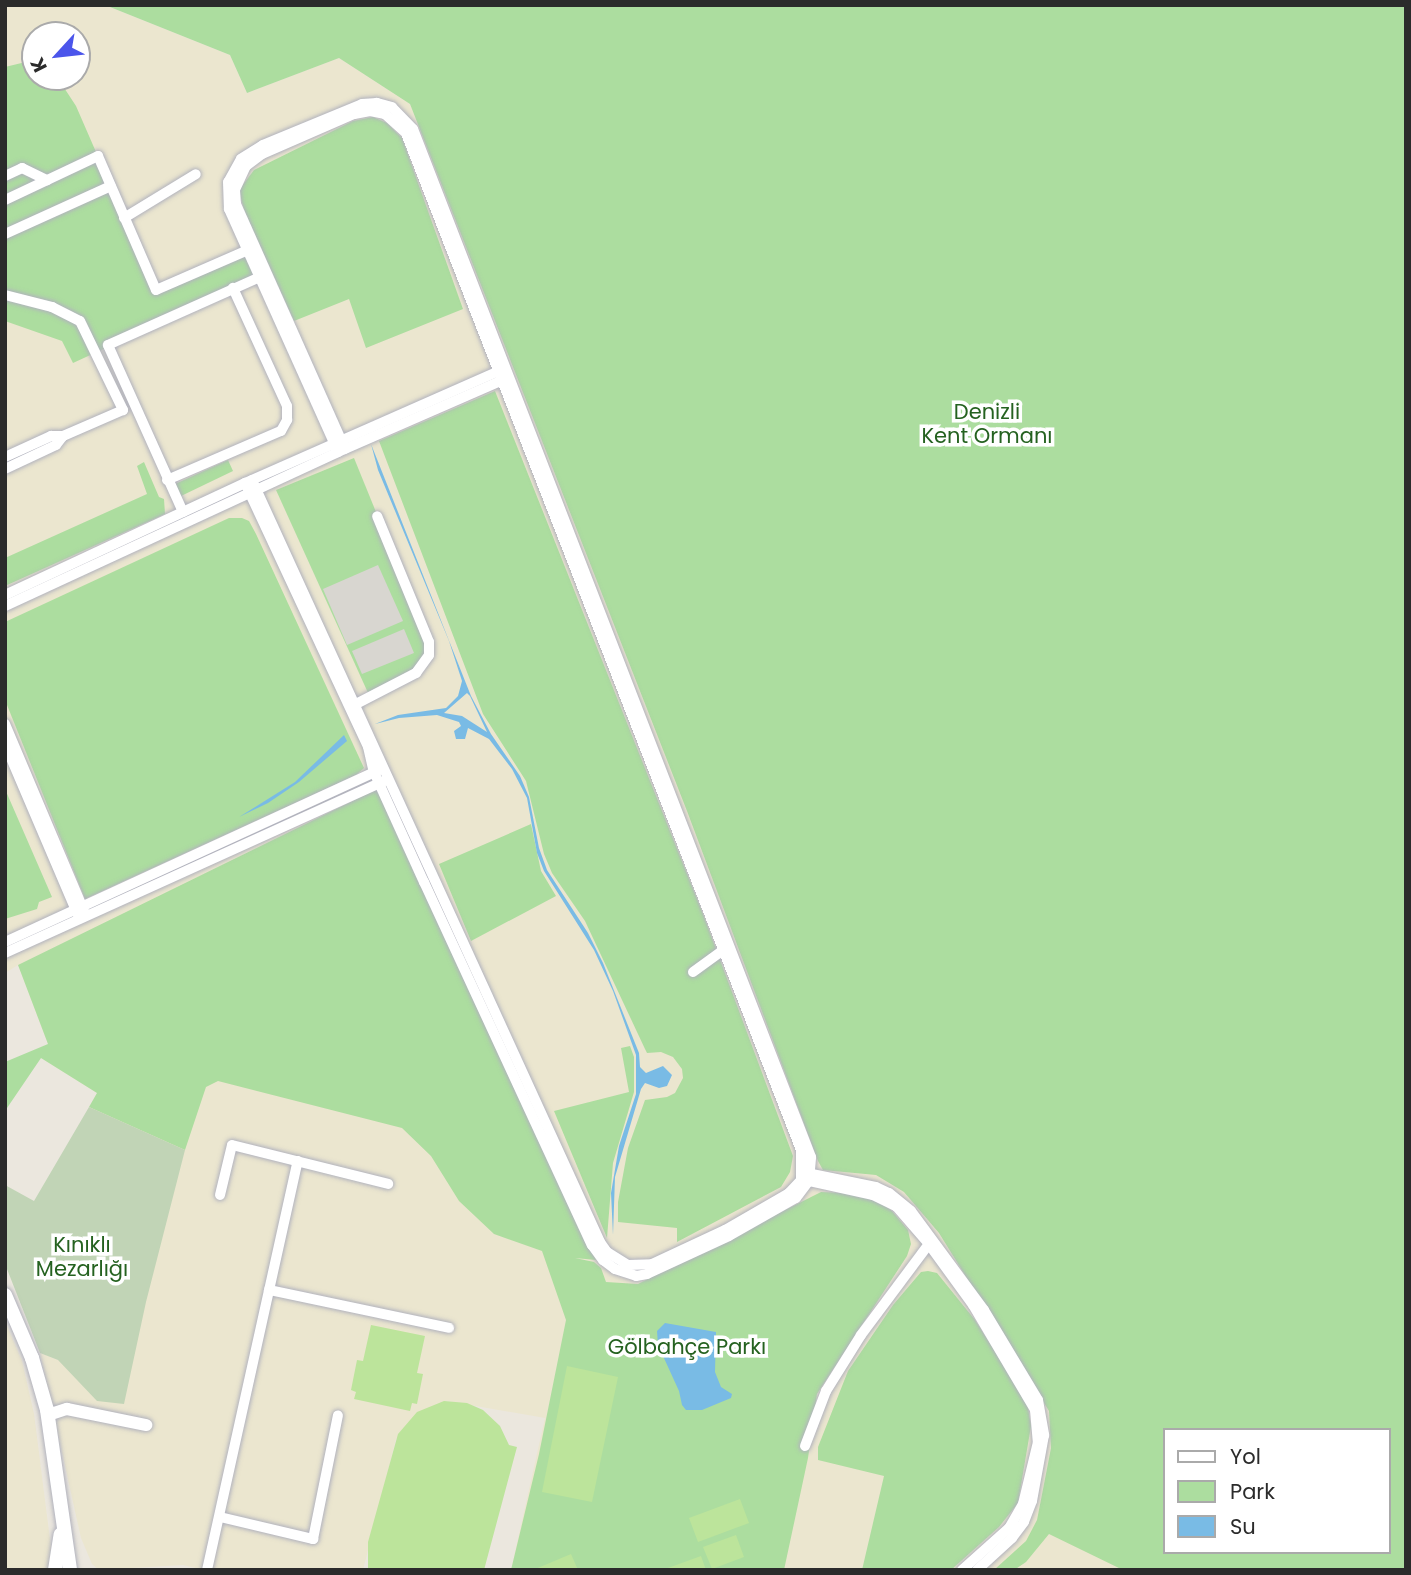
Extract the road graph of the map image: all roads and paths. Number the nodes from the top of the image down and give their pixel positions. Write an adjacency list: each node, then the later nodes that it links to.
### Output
1 (196, 174): 6 (street)
2 (5, 176): 3 (street)
3 (47, 180): 4 (street); 5 (street)
4 (111, 186): 6 (street); 7 (street)
5 (5, 200)
6 (124, 218): 8 (street)
7 (5, 234)
8 (248, 250): 9 (street); 12 (street)
9 (260, 277): 10 (street); 14 (street)
10 (233, 288): 17 (street); 17 (street)
11 (5, 295): 13 (street)
12 (505, 374): 14 (street); 14 (street); 30 (street); 34 (street)
13 (63, 436): 15 (street); 16 (street)
14 (340, 446): 18 (street)
15 (5, 457)
16 (5, 469)
17 (167, 480): 19 (street)
18 (250, 486): 19 (street); 22 (street); 23 (street); 26 (street)
19 (183, 512): 21 (street)
20 (377, 516): 23 (street)
21 (5, 595)
22 (5, 606)
23 (356, 704): 26 (street)
24 (5, 724): 28 (street)
25 (5, 744): 28 (street)
26 (378, 770): 27 (street); 28 (street)
27 (383, 781): 28 (street); 34 (street)
28 (81, 912): 29 (street); 31 (street)
29 (5, 942)
30 (723, 950): 32 (street); 34 (street)
31 (5, 953)
32 (693, 972)
33 (298, 1161): 35 (street); 36 (street); 38 (street)
34 (806, 1177): 37 (street)
35 (388, 1184)
36 (220, 1195)
37 (933, 1244): 37 (street); 51 (street); 52 (street)
38 (269, 1290): 40 (street); 44 (street)
39 (5, 1294): 41 (main road)
40 (449, 1328)
41 (48, 1415): 43 (street); 45 (main road)
42 (338, 1415): 44 (street)
43 (146, 1426)
44 (220, 1517): 50 (street)
45 (63, 1522): 46 (main road); 47 (main road)
46 (69, 1553): 48 (main road); 49 (street)
47 (55, 1570)
48 (70, 1570)
49 (77, 1570)
50 (207, 1570)
51 (962, 1570)
52 (977, 1570)

